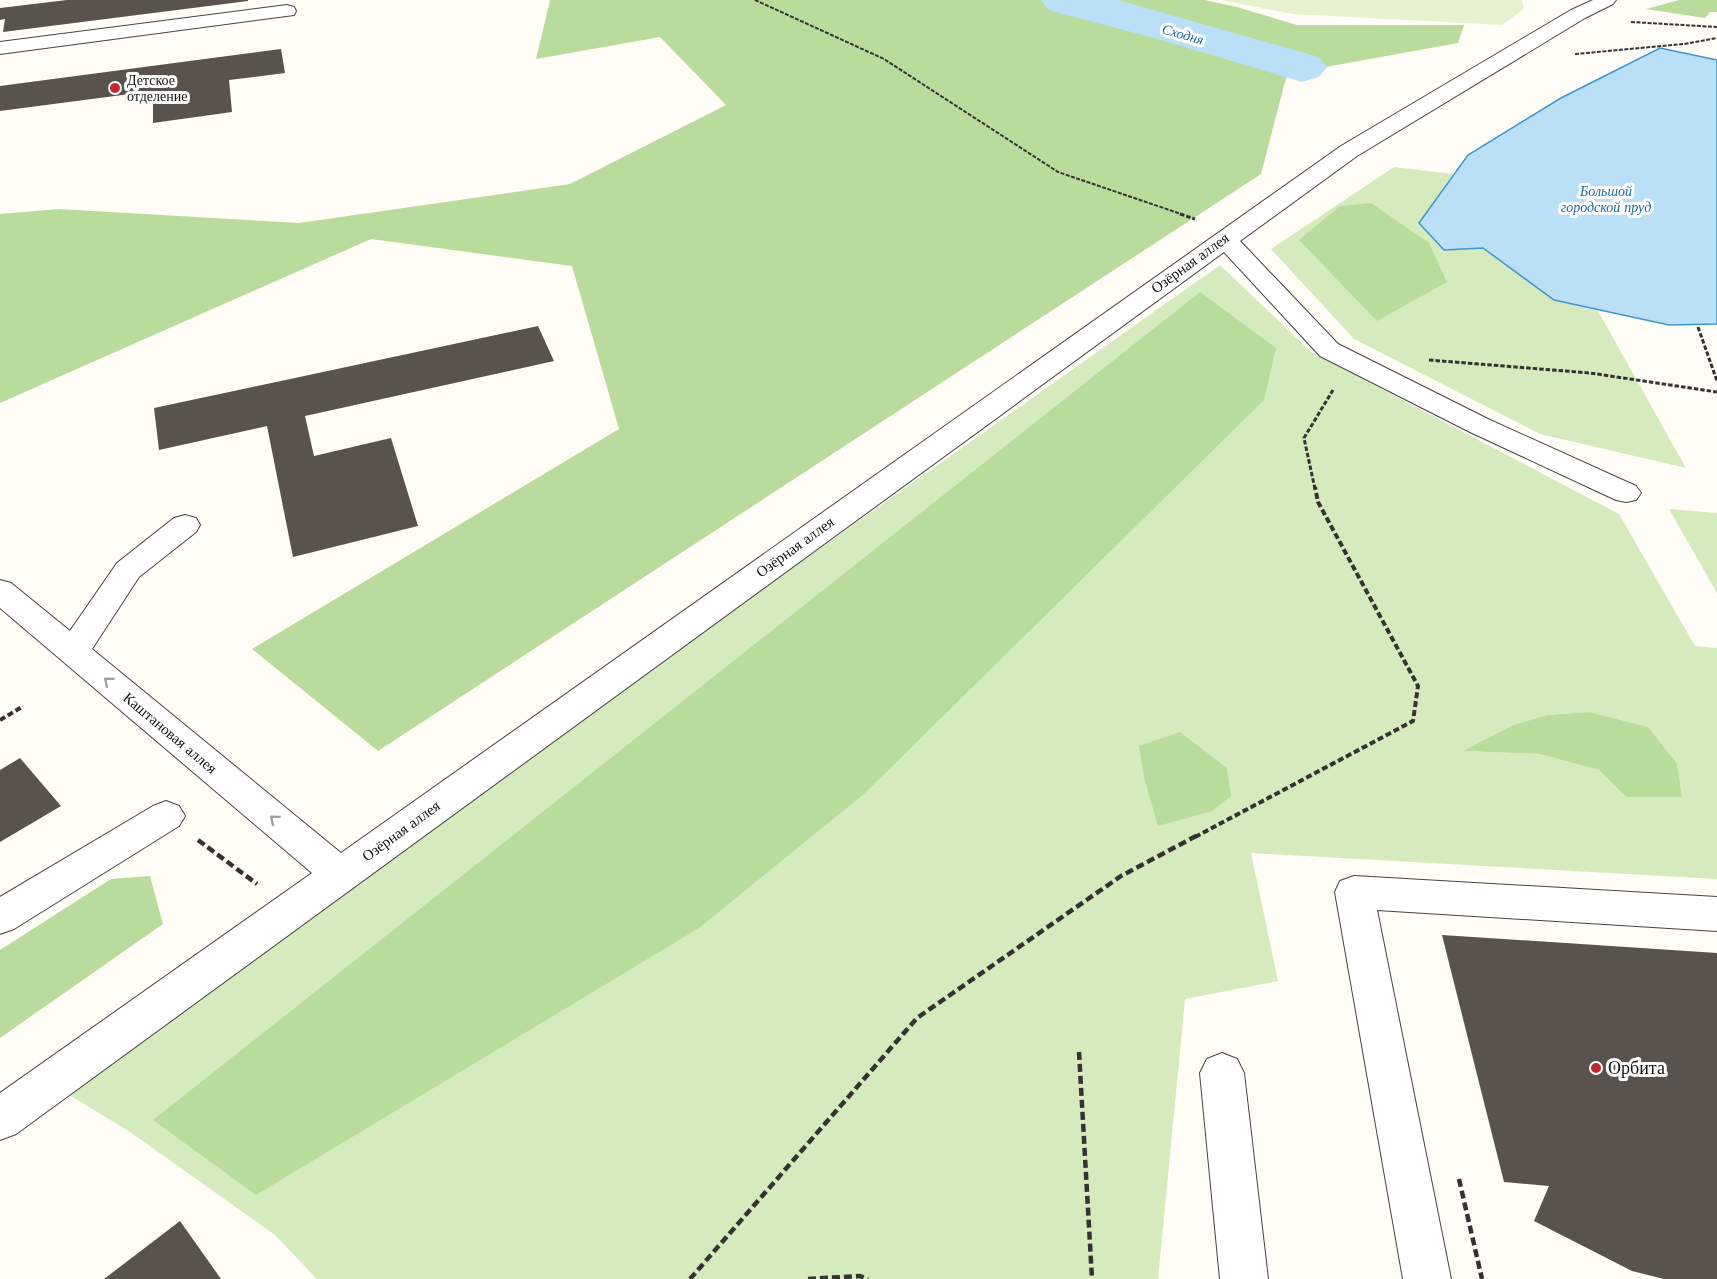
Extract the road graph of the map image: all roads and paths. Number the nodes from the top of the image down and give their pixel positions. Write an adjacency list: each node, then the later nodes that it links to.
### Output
1 (755, 0): 9 (path)
2 (1607, 0): 9 (street, Озёрная аллея)
3 (287, 11): 7 (street)
4 (1624, 21): 5 (path)
5 (1717, 27)
6 (1717, 38): 8 (path)
7 (0, 48)
8 (1567, 55)
9 (1214, 230): 11 (street); 22 (street, Озёрная аллея)
10 (1698, 327): 13 (path)
11 (1350, 361): 15 (street); 31 (path)
12 (1460, 363): 14 (path)
13 (1717, 381)
14 (1717, 392)
15 (1626, 493)
16 (185, 525): 18 (street)
17 (0, 591): 18 (street, Каштановая аллея)
18 (73, 652): 22 (street, Каштановая аллея, one-way to 18)
19 (22, 707): 20 (path)
20 (0, 720)
21 (166, 816): 23 (path); 25 (street)
22 (340, 874): 28 (street, Озёрная аллея)
23 (262, 888)
24 (1717, 914): 36 (street)
25 (0, 917)
26 (1079, 1052): 34 (path)
27 (1222, 1073): 35 (street)
28 (0, 1119)
29 (1459, 1177): 37 (path)
30 (860, 1278): 32 (path); 33 (path)
31 (690, 1279)
32 (808, 1279)
33 (868, 1279)
34 (1092, 1279)
35 (1244, 1279)
36 (1427, 1279)
37 (1482, 1279)

